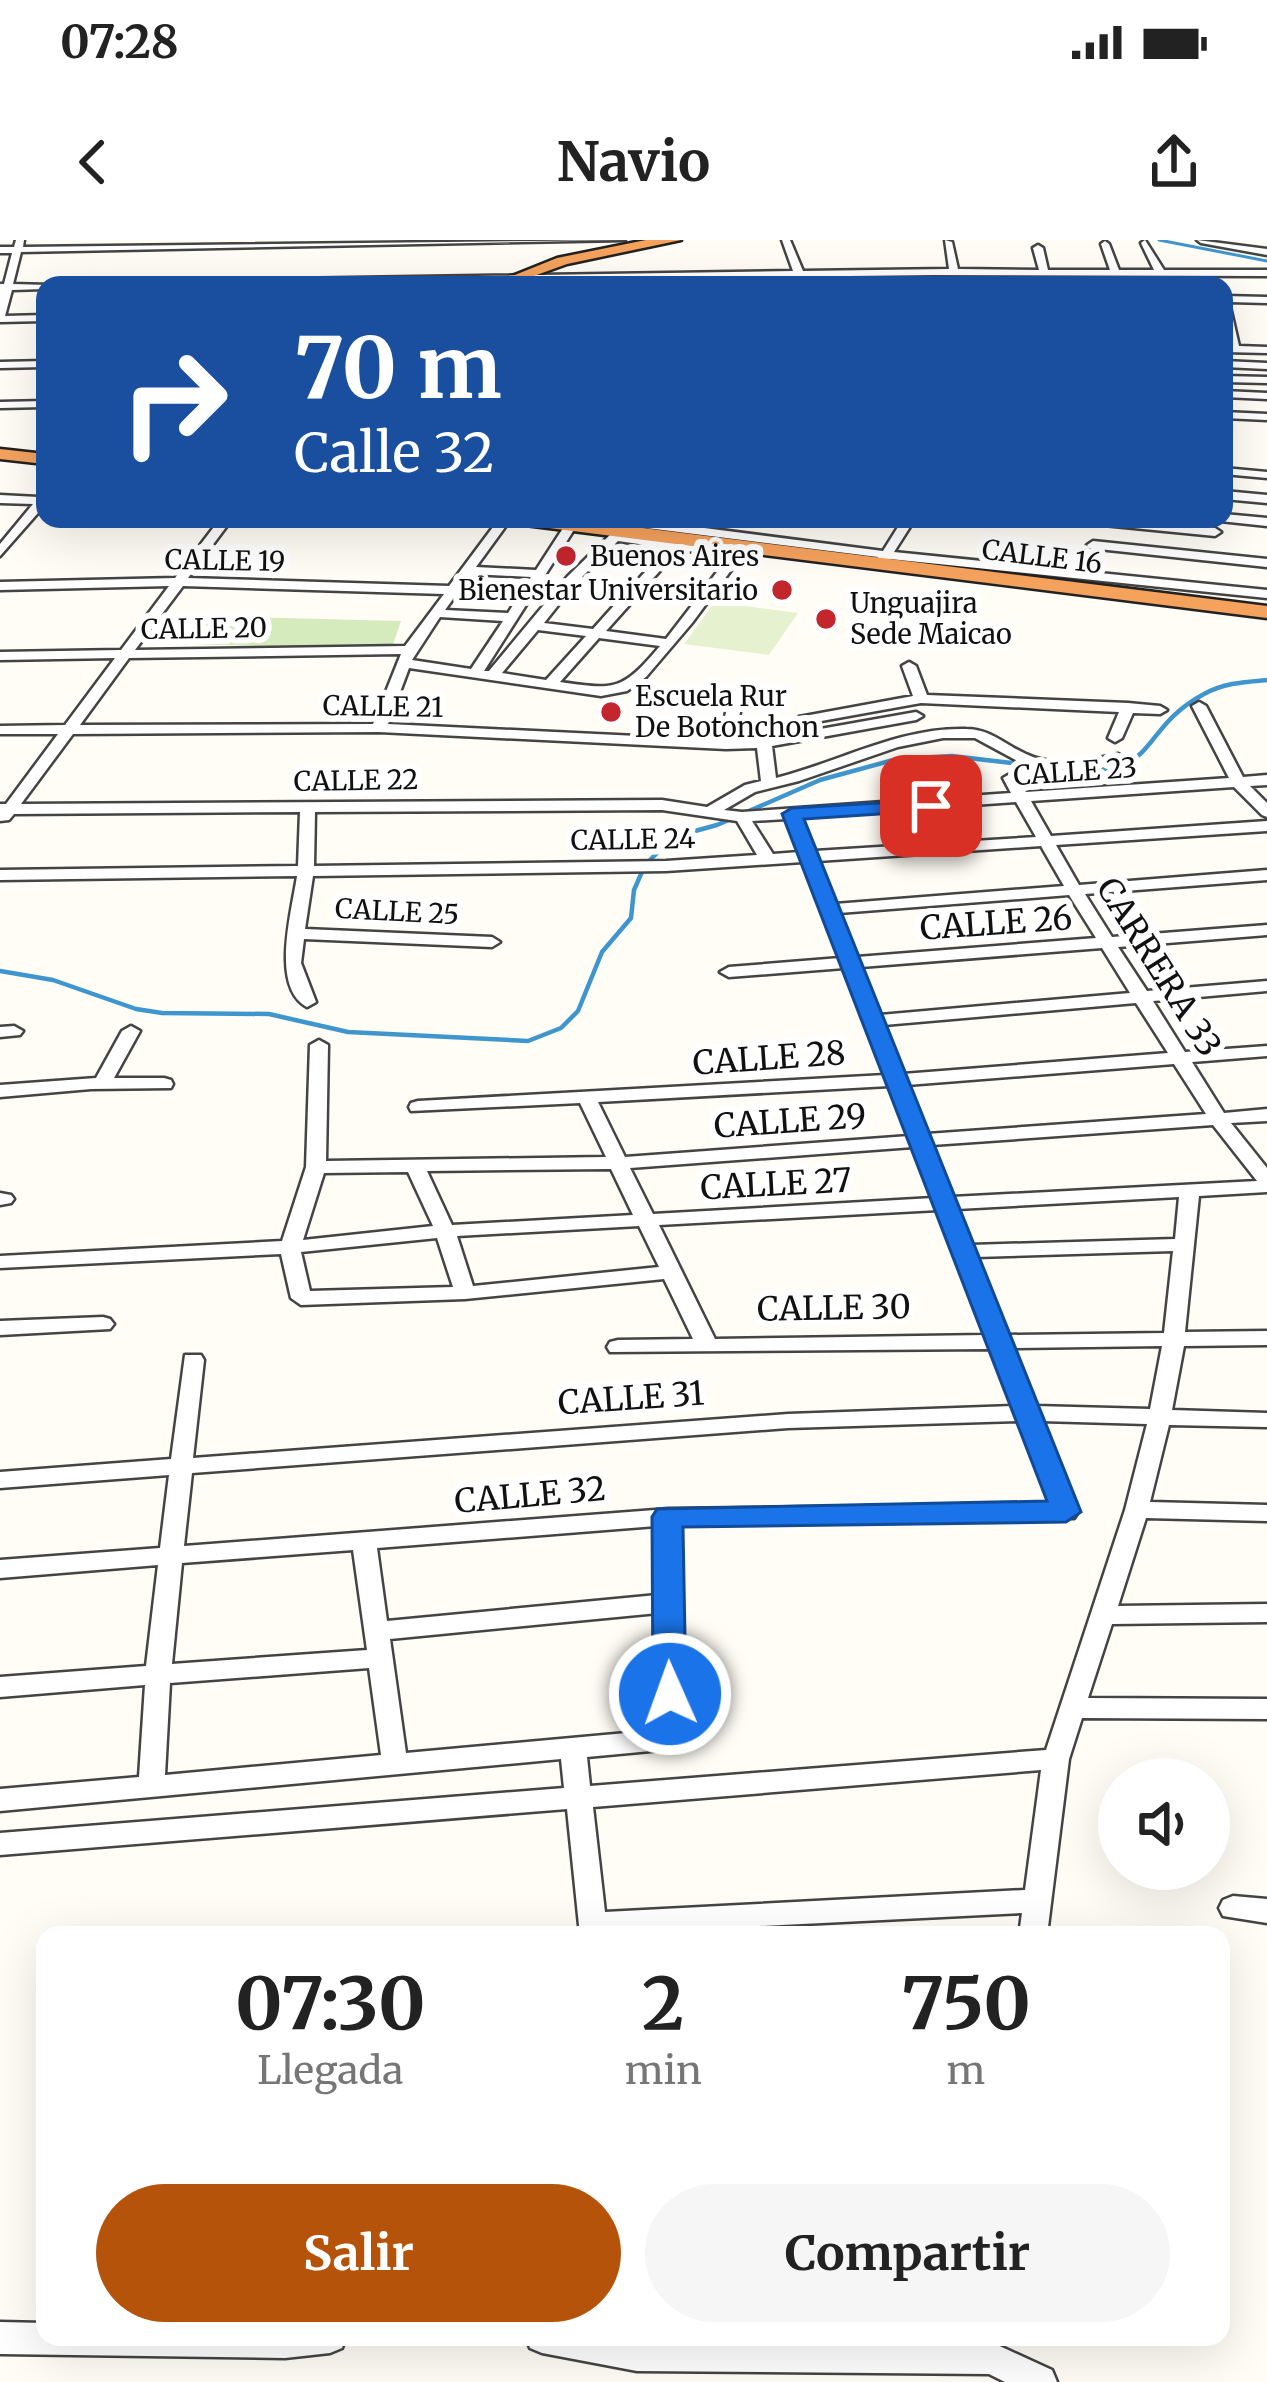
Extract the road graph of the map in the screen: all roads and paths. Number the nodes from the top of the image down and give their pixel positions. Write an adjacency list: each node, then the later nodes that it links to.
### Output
1 (621, 240): 7 (street)
2 (674, 240): 5 (highway)
3 (786, 240): 24 (street)
4 (1201, 240): 16 (street)
5 (642, 241): 29 (highway)
6 (948, 242): 19 (street)
7 (510, 243): 9 (street); 28 (street)
8 (1145, 243): 22 (street)
9 (370, 244): 11 (street); 27 (street)
10 (1105, 244): 21 (street)
11 (260, 245): 12 (street); 26 (street)
12 (149, 246): 13 (street); 25 (street)
13 (18, 248): 15 (street); 35 (street)
14 (1038, 248): 20 (street)
15 (0, 252)
16 (1265, 252)
17 (1201, 258): 23 (street)
18 (933, 272): 19 (street); 24 (street); 31 (street)
19 (954, 272): 20 (street)
20 (1047, 272): 21 (street); 32 (street)
21 (1115, 272): 22 (street)
22 (1160, 272): 23 (street)
23 (1207, 272): 33 (street)
24 (799, 274): 30 (street)
25 (143, 276)
26 (250, 276)
27 (366, 276)
28 (492, 276)
29 (506, 276)
30 (696, 276)
31 (934, 276)
32 (1049, 276)
33 (1267, 276)
34 (36, 286): 35 (street)
35 (4, 287): 39 (street)
36 (1233, 299): 37 (street)
37 (1267, 300)
38 (36, 317): 39 (street)
39 (0, 318)
40 (1233, 349): 41 (street)
41 (1267, 350)
42 (36, 362): 43 (street)
43 (0, 363)
44 (1233, 364): 45 (street)
45 (1267, 366)
46 (1233, 379): 47 (street)
47 (1267, 380)
48 (1233, 394): 49 (street)
49 (1267, 396)
50 (36, 404): 51 (street)
51 (0, 406)
52 (1233, 415): 53 (street)
53 (1267, 417)
54 (0, 454): 55 (highway)
55 (36, 458)
56 (1233, 472): 57 (street)
57 (1267, 475)
58 (1233, 496): 61 (street)
59 (0, 499): 60 (street)
60 (36, 499)
61 (1267, 499)
62 (36, 508): 77 (street)
63 (1267, 522): 64 (street)
64 (1233, 523)
65 (219, 528): 85 (street)
66 (498, 528): 83 (street)
67 (570, 528): 82 (street)
68 (661, 528): 74 (highway, CALLE 16)
69 (673, 528): 79 (street)
70 (904, 528): 79 (street)
71 (1099, 528): 75 (street)
72 (1217, 528): 78 (street)
73 (614, 529): 74 (street, CALLE 16); 81 (street)
74 (678, 542): 76 (highway, CALLE 16); 88 (street)
75 (1093, 545): 78 (street); 86 (street)
76 (741, 550): 79 (highway, CALLE 16); 92 (street)
77 (0, 553)
78 (1207, 557): 80 (street); 91 (street)
79 (885, 559): 86 (highway, CALLE 16)
80 (1267, 563)
81 (586, 566): 82 (street); 84 (street)
82 (545, 567): 83 (street); 95 (street)
83 (465, 570): 89 (street)
84 (572, 580): 88 (street); 96 (street)
85 (179, 582): 87 (street, CALLE 19); 89 (street, CALLE 19); 99 (street)
86 (1073, 582): 91 (highway, CALLE 16)
87 (0, 586)
88 (635, 588): 92 (street); 97 (street)
89 (450, 590): 94 (street)
90 (1267, 594): 91 (street)
91 (1194, 595): 93 (highway, CALLE 16)
92 (701, 597): 98 (street)
93 (1267, 612)
94 (437, 614): 95 (street); 101 (street)
95 (508, 617): 103 (street)
96 (532, 625): 97 (street); 104 (street)
97 (596, 633): 98 (street); 106 (street)
98 (666, 644): 106 (street, CALLE 20)
99 (125, 653): 100 (street, CALLE 20); 101 (street, CALLE 20); 117 (street)
100 (0, 656)
101 (406, 657): 103 (street, CALLE 20); 115 (street)
102 (909, 666): 112 (street)
103 (475, 674): 104 (street, CALLE 20)
104 (492, 676): 106 (street, CALLE 20)
105 (993, 681): 109 (street)
106 (549, 685)
107 (736, 694): 121 (street)
108 (944, 701): 109 (street); 112 (street); 118 (street)
109 (991, 703): 110 (street)
110 (1128, 706): 113 (street); 119 (street)
111 (1199, 706): 125 (street)
112 (919, 708): 114 (street); 120 (street, CALLE 21)
113 (1160, 710)
114 (799, 721)
115 (380, 728): 117 (street, CALLE 21); 121 (street, CALLE 21)
116 (0, 730): 117 (street, CALLE 21)
117 (68, 731): 131 (street)
118 (973, 733): 122 (street); 126 (street)
119 (1115, 738)
120 (764, 743): 121 (street, CALLE 21); 126 (street)
121 (726, 745)
122 (1118, 758)
123 (1010, 778): 127 (street, CARRERA 33)
124 (1267, 780): 125 (street, CALLE 23)
125 (1239, 783): 127 (street, CALLE 23); 130 (street)
126 (769, 784): 129 (street)
127 (1024, 800): 132 (street, CALLE 23); 135 (street, CARRERA 33)
128 (308, 805): 129 (street, CALLE 22); 131 (street, CALLE 22); 138 (street)
129 (713, 810): 133 (street, CALLE 22)
130 (1267, 812)
131 (3, 814)
132 (792, 814): 133 (street, CALLE 23); 136 (street)
133 (742, 817): 137 (street)
134 (1267, 826): 135 (street, CALLE 24)
135 (1050, 842): 136 (street, CALLE 24); 141 (street, CARRERA 33)
136 (810, 860): 137 (street, CALLE 24); 142 (street)
137 (769, 861): 138 (street, CALLE 24)
138 (306, 871): 139 (street, CALLE 24); 144 (street)
139 (0, 875)
140 (1267, 875): 141 (street)
141 (1074, 890): 142 (street); 146 (street, CARRERA 33)
142 (830, 909): 147 (street)
143 (1267, 930): 146 (street, CALLE 26)
144 (298, 934): 145 (street, CALLE 25); 151 (street)
145 (492, 942)
146 (1111, 945): 147 (street, CALLE 26); 150 (street, CARRERA 33)
147 (848, 964): 148 (street, CALLE 26); 152 (street)
148 (729, 972)
149 (1267, 986): 150 (street)
150 (1140, 997): 152 (street); 156 (street, CARRERA 33)
151 (307, 1002)
152 (874, 1021): 157 (street)
153 (131, 1031): 158 (street)
154 (319, 1045): 168 (street)
155 (1267, 1051): 156 (street, CALLE 28)
156 (1182, 1059): 157 (street, CALLE 28); 164 (street, CARRERA 33)
157 (896, 1080): 161 (street, CALLE 28); 165 (street)
158 (102, 1083): 159 (street); 160 (street)
159 (164, 1084)
160 (0, 1091)
161 (587, 1100): 162 (street, CALLE 28); 166 (street)
162 (418, 1107)
163 (1267, 1115): 164 (street, CALLE 29)
164 (1219, 1120): 165 (street, CALLE 29); 169 (street, CARRERA 33)
165 (921, 1143): 166 (street, CALLE 29); 171 (street)
166 (616, 1163): 167 (street, CALLE 29); 172 (street)
167 (415, 1166): 168 (street, CALLE 29); 173 (street)
168 (316, 1167): 175 (street)
169 (1267, 1183): 170 (street, CALLE 27)
170 (1190, 1190): 171 (street, CALLE 27); 174 (street)
171 (946, 1205): 172 (street, CALLE 27); 176 (street)
172 (646, 1220): 173 (street, CALLE 27); 178 (street)
173 (445, 1231): 175 (street, CALLE 27); 179 (street)
174 (1185, 1245): 176 (street); 184 (street)
175 (290, 1247): 177 (street); 179 (street)
176 (965, 1251): 183 (street)
177 (0, 1262)
178 (671, 1272): 179 (street); 185 (street)
179 (465, 1293)
180 (103, 1324): 181 (street)
181 (0, 1328)
182 (1267, 1338): 184 (street, CALLE 30)
183 (1000, 1339): 184 (street, CALLE 30); 185 (street, CALLE 30); 188 (street)
184 (1174, 1340): 189 (street)
185 (706, 1342): 186 (street, CALLE 30)
186 (618, 1347)
187 (193, 1360): 191 (street)
188 (1028, 1413): 189 (street, CALLE 31); 191 (street, CALLE 31); 195 (street, CALLE 32)
189 (1160, 1415): 190 (street, CALLE 31); 193 (street)
190 (1267, 1420)
191 (183, 1469): 192 (street, CALLE 31); 197 (street)
192 (0, 1480)
193 (1137, 1510): 194 (street); 201 (street)
194 (1267, 1513)
195 (668, 1517): 196 (street, CALLE 32); 199 (street)
196 (364, 1541): 197 (street, CALLE 32); 202 (street)
197 (172, 1558): 198 (street, CALLE 32); 204 (street)
198 (0, 1569)
199 (666, 1603): 202 (street); 210 (street)
200 (1267, 1612): 201 (street)
201 (1103, 1615): 206 (street)
202 (374, 1630): 203 (street)
203 (378, 1658): 204 (street); 209 (street)
204 (158, 1675): 205 (street); 211 (street)
205 (0, 1687)
206 (1073, 1708): 207 (street); 208 (street)
207 (1267, 1709)
208 (1057, 1759): 210 (street); 214 (street)
209 (395, 1766): 210 (street); 211 (street)
210 (576, 1776): 213 (street); 217 (street)
211 (151, 1788): 212 (street)
212 (0, 1800)
213 (0, 1844)
214 (1038, 1901): 218 (street); 219 (street)
215 (1233, 1908): 216 (street)
216 (1267, 1912)
217 (594, 1926)
218 (655, 1926)
219 (1034, 1926)
220 (0, 2338): 221 (street)
221 (36, 2339)
222 (636, 2346): 223 (street)
223 (992, 2347): 224 (street)
224 (1040, 2382)

